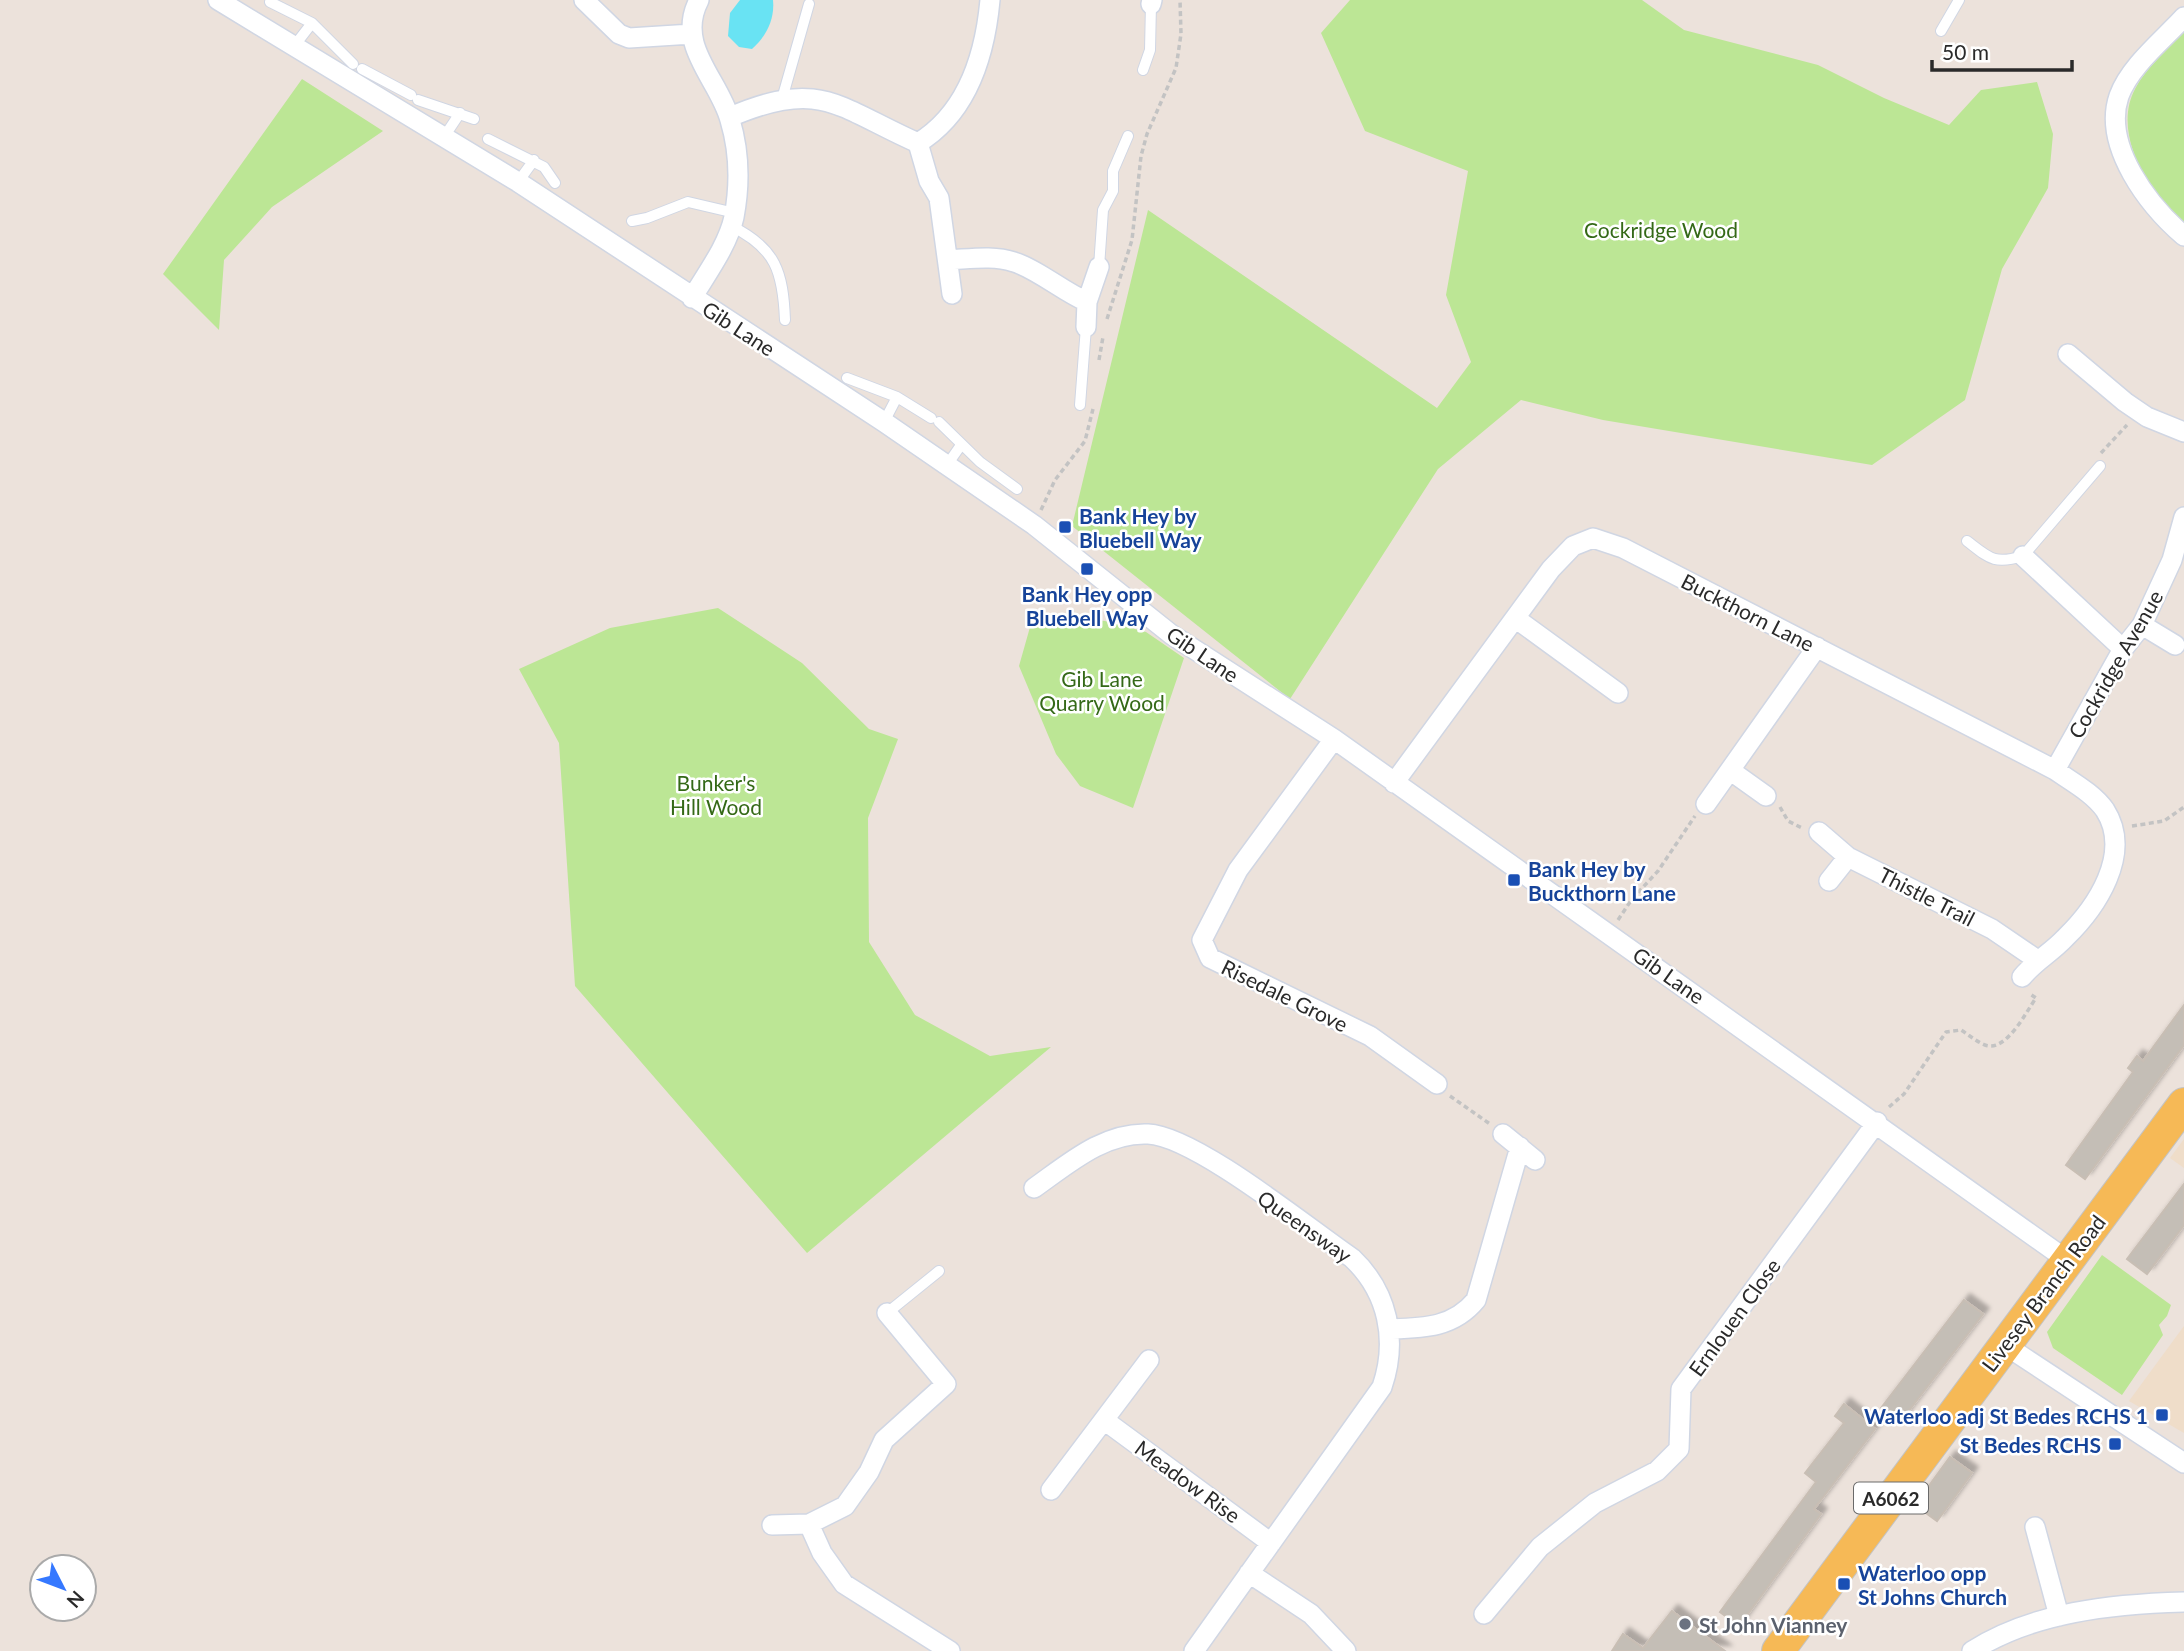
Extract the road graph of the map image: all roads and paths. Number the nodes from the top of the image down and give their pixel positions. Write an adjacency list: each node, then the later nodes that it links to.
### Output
1 (218, 0): 14 (street, Gib Lane)
2 (584, 0): 13 (street)
3 (699, 0): 13 (street)
4 (990, 0): 25 (street)
5 (1181, 0): 38 (path)
6 (1959, 0): 12 (lane)
7 (270, 2): 11 (lane)
8 (1152, 2): 15 (lane)
9 (809, 4): 18 (lane)
10 (2184, 17): 31 (street)
11 (312, 23): 14 (lane); 16 (lane)
12 (1941, 31)
13 (692, 34): 20 (street)
14 (295, 45): 17 (street, Gib Lane)
15 (1143, 70)
16 (389, 82): 17 (lane); 19 (lane)
17 (378, 98): 23 (street, Gib Lane)
18 (782, 99): 20 (street); 25 (street)
19 (460, 113): 21 (lane); 23 (lane)
20 (730, 117): 29 (street)
21 (474, 119)
22 (1128, 136): 33 (lane)
23 (444, 137): 27 (street, Gib Lane)
24 (488, 138): 26 (lane)
25 (918, 144): 32 (street)
26 (534, 160): 27 (lane); 28 (lane)
27 (518, 182): 35 (street, Gib Lane)
28 (555, 183)
29 (733, 220): 30 (lane); 35 (street); 37 (lane)
30 (632, 221)
31 (2184, 236)
32 (948, 260): 34 (street); 36 (street)
33 (1099, 267): 36 (street)
34 (952, 294)
35 (692, 298): 47 (street, Gib Lane)
36 (1087, 302): 39 (street)
37 (785, 320)
38 (1106, 322)
39 (1095, 331): 41 (path); 45 (lane)
40 (2068, 354): 46 (street)
41 (1098, 370)
42 (847, 378): 43 (lane)
43 (897, 397): 47 (lane); 49 (lane)
44 (1095, 403): 54 (path)
45 (1080, 405)
46 (2140, 412): 48 (street); 51 (path)
47 (884, 422): 50 (street, Gib Lane)
48 (2184, 432)
49 (961, 446): 50 (lane); 52 (lane)
50 (947, 466): 54 (street, Gib Lane)
51 (2100, 466): 56 (lane)
52 (1017, 489)
53 (2184, 517): 58 (street, Cockridge Avenue)
54 (1034, 525): 63 (street, Gib Lane)
55 (1966, 541): 56 (lane)
56 (2023, 556): 61 (street)
57 (1515, 618): 59 (street, Buckthorn Lane); 62 (street); 66 (street, Buckthorn Lane)
58 (2142, 625): 60 (street); 61 (street, Cockridge Avenue)
59 (1817, 647): 64 (street, Buckthorn Lane); 65 (street)
60 (2180, 648)
61 (2123, 649): 64 (street, Cockridge Avenue)
62 (1618, 693)
63 (1334, 739): 66 (street, Gib Lane); 77 (street, Risedale Grove)
64 (2055, 770): 70 (street, Buckthorn Lane)
65 (1731, 771): 67 (street); 68 (street)
66 (1394, 783): 74 (street, Gib Lane)
67 (1766, 796): 71 (path)
68 (1706, 804): 74 (path)
69 (2184, 807): 70 (path)
70 (2112, 828): 75 (street)
71 (1819, 832): 72 (street, Thistle Trail)
72 (1848, 857): 73 (street); 75 (street, Thistle Trail)
73 (1829, 881)
74 (1610, 933): 79 (street, Gib Lane)
75 (2036, 959): 76 (street)
76 (2022, 977): 79 (path)
77 (1437, 1084): 80 (path)
78 (2184, 1104): 82 (main road, Livesey Branch Road / A6062)
79 (1877, 1122): 82 (street, Gib Lane); 97 (street, Ernlouen Close)
80 (1503, 1133): 85 (street)
81 (1035, 1188): 85 (street, Queensway)
82 (2067, 1261): 86 (main road, Livesey Branch Road / A6062)
83 (939, 1271): 84 (lane)
84 (887, 1313): 91 (street)
85 (1389, 1329): 94 (street, Queensway)
86 (2005, 1345): 89 (street); 102 (main road, Livesey Branch Road / A6062)
87 (1149, 1360): 88 (street)
88 (1104, 1420): 90 (street); 94 (street, Meadow Rise)
89 (2184, 1463)
90 (1051, 1490)
91 (809, 1524): 92 (street); 99 (street)
92 (772, 1525)
93 (2035, 1527): 98 (street)
94 (1271, 1543): 95 (street, Queensway)
95 (1249, 1573): 100 (street, Queensway); 101 (street)
96 (2184, 1602): 98 (street)
97 (1484, 1614)
98 (2059, 1616): 103 (street)
99 (950, 1651)
100 (1194, 1651)
101 (1346, 1651)
102 (1777, 1651)
103 (1972, 1651)

